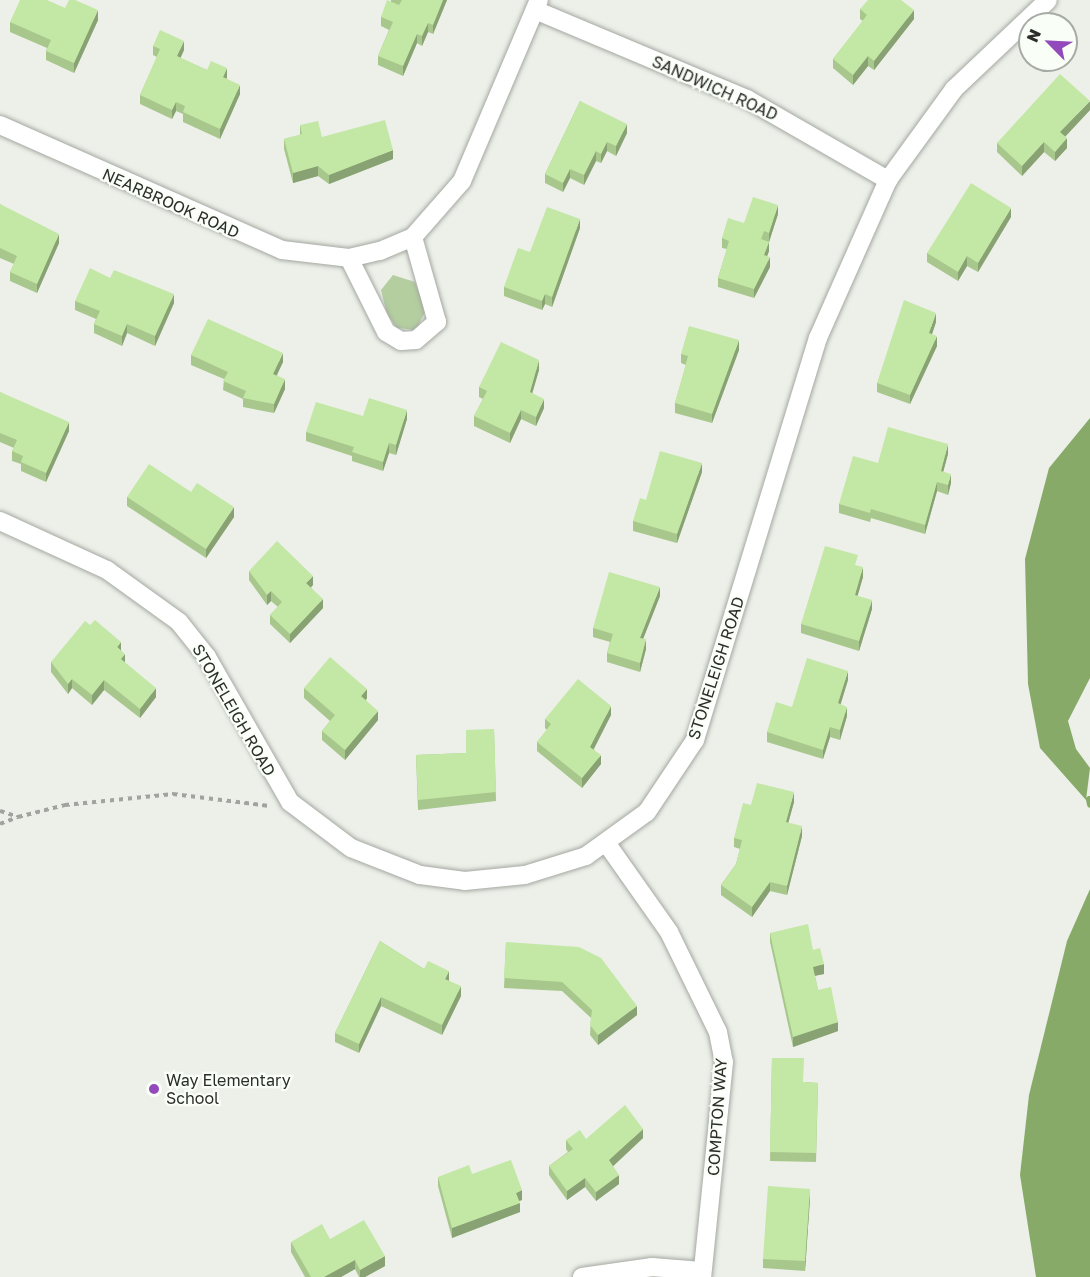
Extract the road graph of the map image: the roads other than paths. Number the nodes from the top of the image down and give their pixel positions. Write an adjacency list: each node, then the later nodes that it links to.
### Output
1 (1048, 0): 4 (street, STONELEIGH ROAD)
2 (537, 5): 4 (street, SANDWICH ROAD); 5 (street)
3 (0, 125): 6 (street, NEARBROOK ROAD)
4 (888, 180): 8 (street, STONELEIGH ROAD)
5 (413, 237): 6 (street, NEARBROOK ROAD); 6 (street)
6 (349, 258)
7 (0, 521): 8 (street, STONELEIGH ROAD)
8 (607, 844): 9 (street, COMPTON WAY)
9 (702, 1274): 10 (street)
10 (582, 1277)

